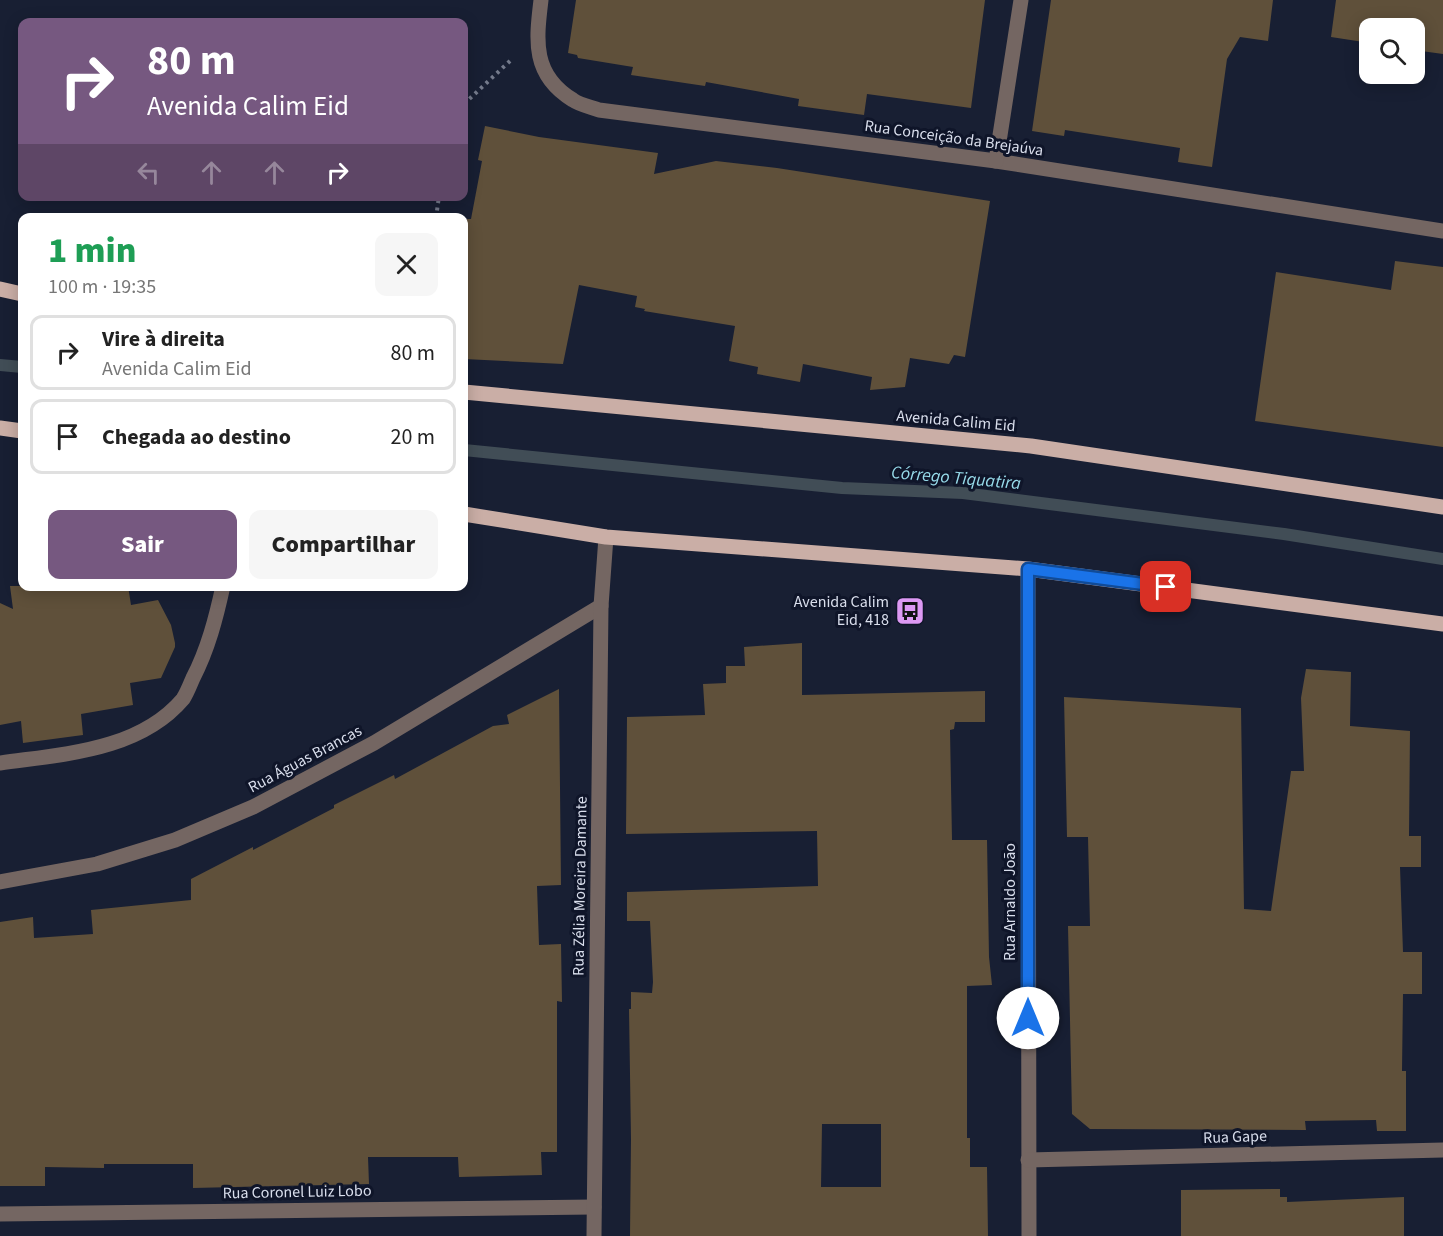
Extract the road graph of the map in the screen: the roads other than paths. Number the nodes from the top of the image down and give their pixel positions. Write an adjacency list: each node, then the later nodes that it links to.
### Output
1 (541, 0): 3 (street, Rua Conceição da Brejaúva)
2 (1021, 0): 3 (street)
3 (996, 161): 4 (street, Rua Conceição da Brejaúva)
4 (1443, 231)
5 (0, 289): 6 (main road)
6 (18, 293)
7 (468, 392): 10 (main road, Avenida Calim Eid)
8 (0, 428): 9 (main road)
9 (18, 430)
10 (1443, 507)
11 (468, 515): 12 (main road)
12 (606, 537): 13 (main road); 15 (street, Rua Zélia Moreira Damante)
13 (1028, 569): 16 (main road); 20 (street, Rua Arnaldo João)
14 (222, 591): 17 (street)
15 (601, 606): 18 (street, Rua Águas Brancas); 21 (street, Rua Zélia Moreira Damante)
16 (1443, 624)
17 (0, 763)
18 (0, 882)
19 (1443, 1150): 20 (street, Rua Gape)
20 (1028, 1160): 24 (street, Rua Arnaldo João)
21 (594, 1207): 22 (street, Rua Coronel Luiz Lobo); 23 (street, Rua Zélia Moreira Damante)
22 (0, 1214)
23 (594, 1236)
24 (1029, 1236)

